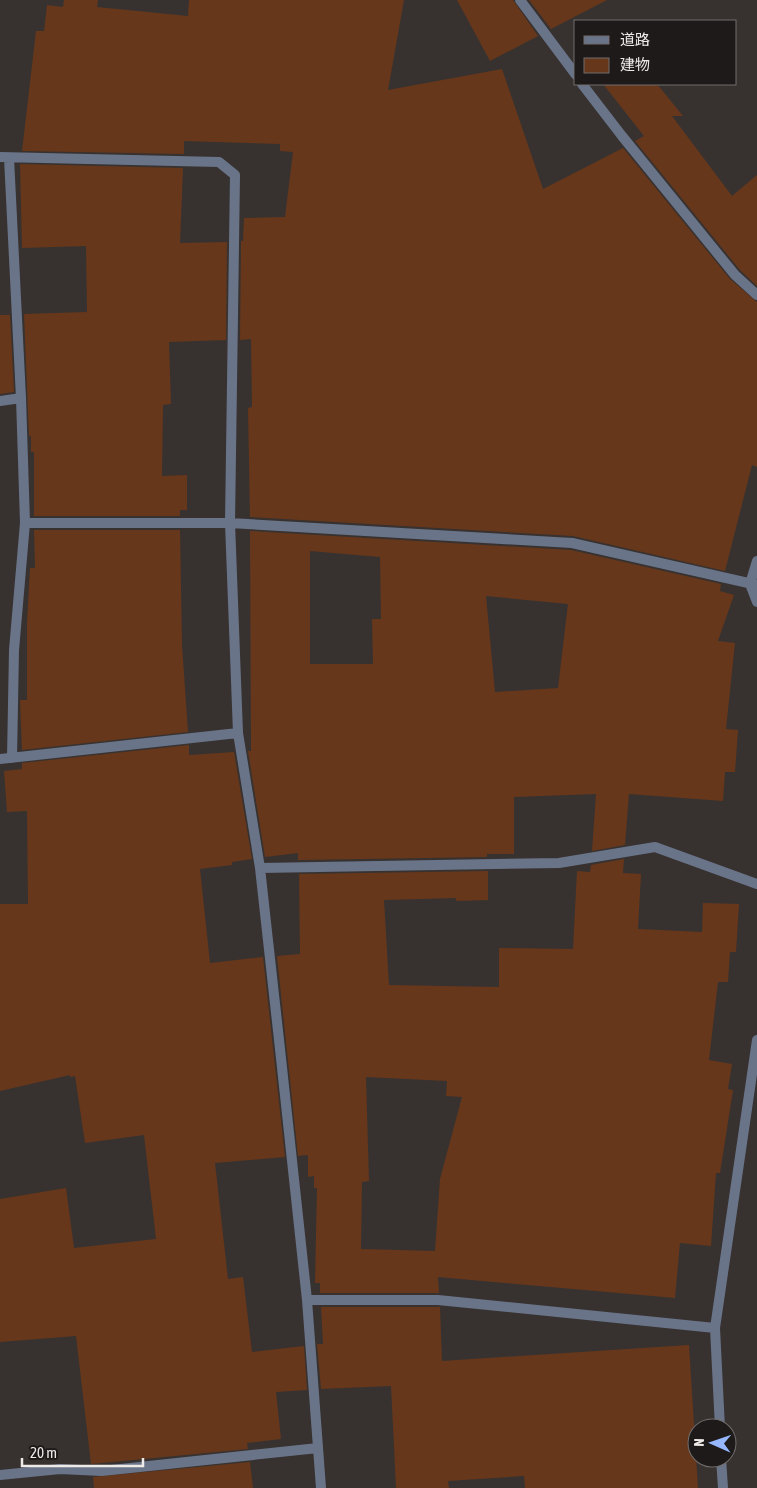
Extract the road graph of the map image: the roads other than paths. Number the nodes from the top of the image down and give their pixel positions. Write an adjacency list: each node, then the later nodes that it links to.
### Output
1 (520, 0): 2 (street)
2 (574, 72)
3 (583, 85): 5 (street)
4 (4, 157): 6 (street); 8 (street)
5 (757, 296)
6 (22, 398): 7 (street); 9 (street)
7 (0, 400)
8 (230, 523): 9 (street); 11 (street); 13 (street)
9 (25, 524): 14 (street)
10 (757, 561): 11 (street)
11 (753, 585): 12 (street)
12 (757, 602)
13 (238, 733): 14 (street); 16 (street)
14 (12, 758): 15 (street)
15 (0, 759)
16 (260, 868): 17 (street); 19 (street)
17 (757, 884)
18 (757, 1040): 20 (street)
19 (306, 1300): 20 (street); 22 (street)
20 (715, 1328): 21 (street)
21 (720, 1418)
22 (318, 1448): 24 (street); 25 (street)
23 (722, 1468): 26 (street)
24 (0, 1475)
25 (321, 1488)
26 (723, 1488)

